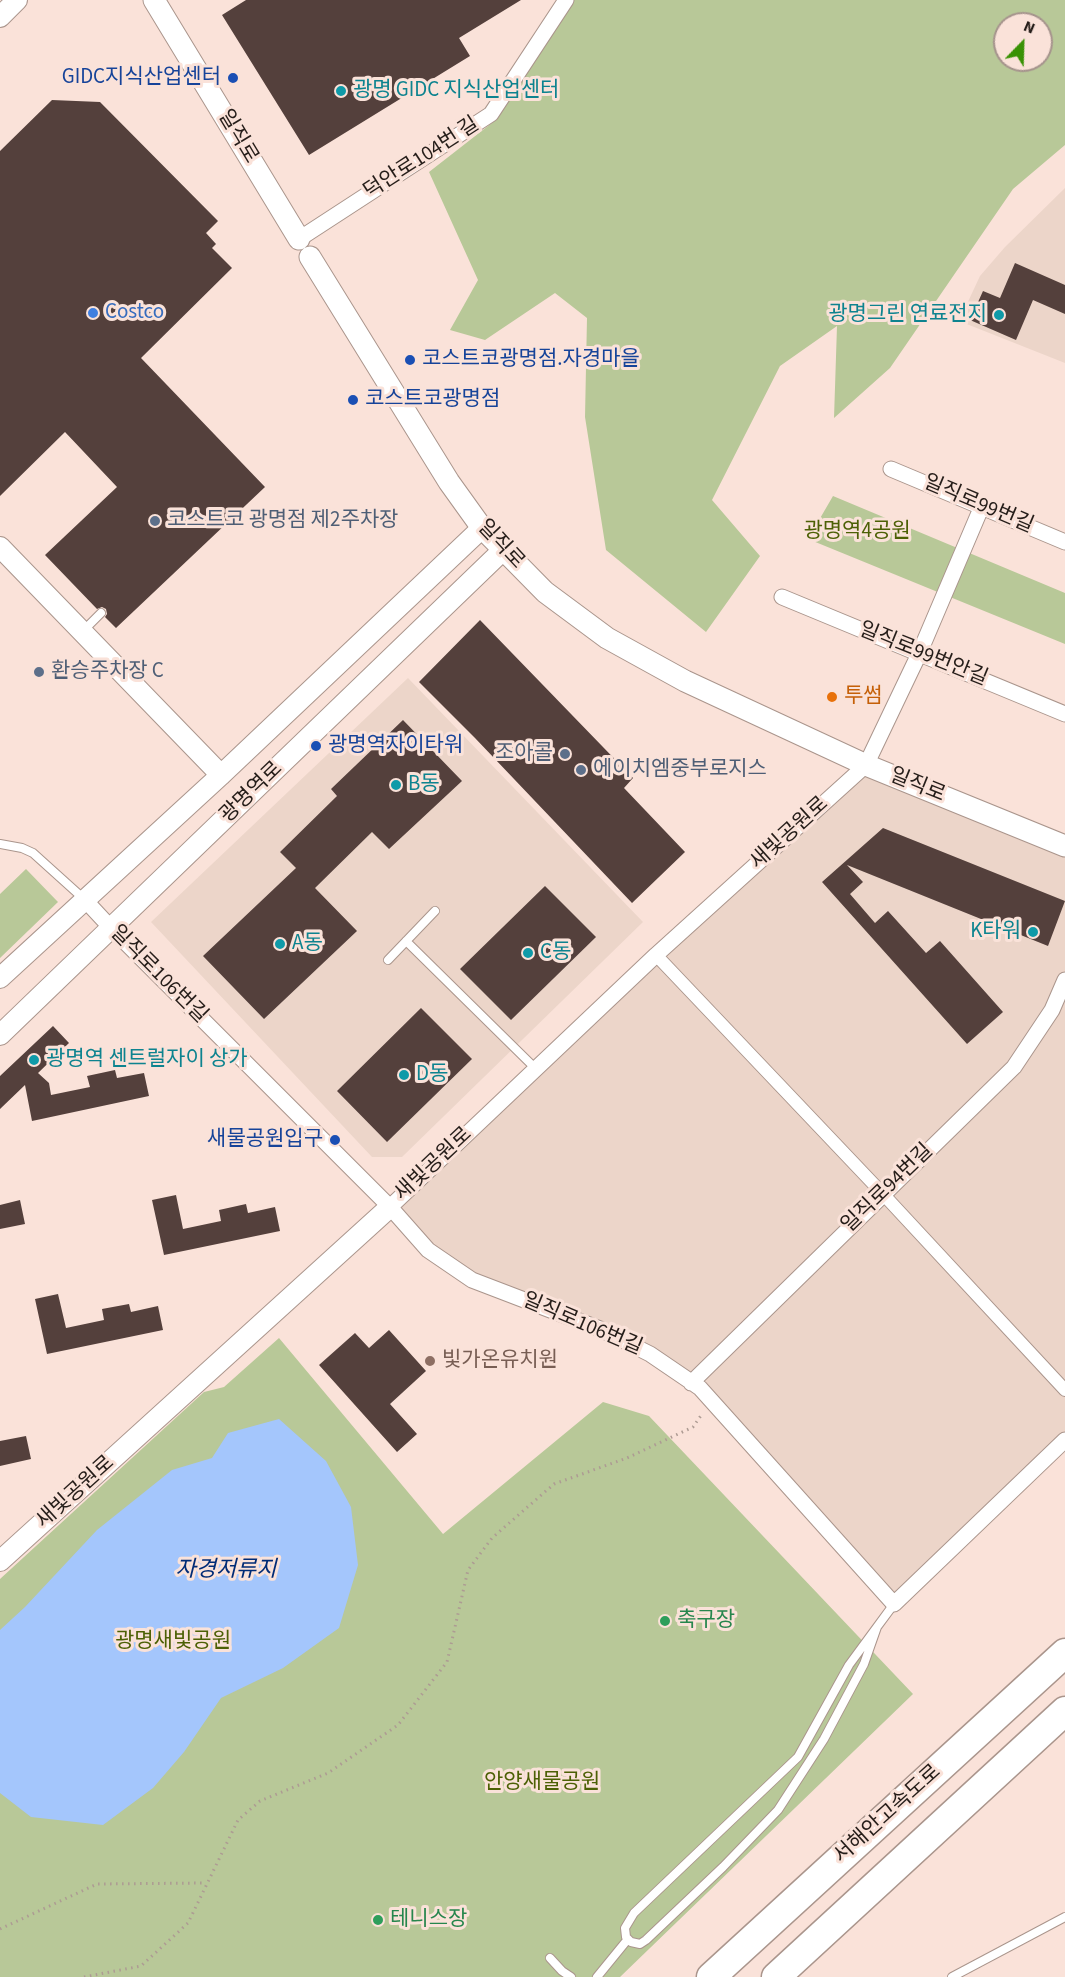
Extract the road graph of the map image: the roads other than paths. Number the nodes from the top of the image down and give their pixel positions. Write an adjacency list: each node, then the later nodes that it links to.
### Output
1 (17, 0): 4 (street)
2 (154, 0): 5 (main road, 일직로)
3 (566, 0): 5 (street, 덕안로104번 길)
4 (0, 17)
5 (305, 248): 8 (main road, 일직로)
6 (891, 469): 7 (street, 일직로99번길)
7 (982, 506): 9 (street, 일직로99번길); 15 (street)
8 (482, 528): 11 (main road, 일직로); 18 (street, 광명역로)
9 (1065, 542)
10 (0, 547): 14 (street)
11 (502, 551): 17 (main road, 일직로); 23 (street, 광명역로)
12 (782, 597): 15 (street, 일직로99번안길)
13 (101, 613): 14 (lane)
14 (82, 632): 18 (street)
15 (919, 654): 16 (street, 일직로99번안길); 17 (street)
16 (1065, 714)
17 (866, 765): 20 (main road, 일직로); 25 (street, 새빛공원로)
18 (221, 776): 21 (street, 광명역로)
19 (0, 844): 21 (lane)
20 (1065, 846)
21 (85, 900): 23 (street, 일직로106번길); 27 (street, 광명역로)
22 (435, 911): 24 (lane)
23 (112, 929): 29 (street, 광명역로); 32 (street, 일직로106번길)
24 (406, 941): 26 (lane); 30 (lane)
25 (656, 955): 30 (street, 새빛공원로); 31 (street)
26 (388, 960)
27 (0, 978)
28 (1065, 980): 31 (street, 일직로94번길)
29 (0, 1035)
30 (536, 1069): 32 (street, 새빛공원로)
31 (883, 1194): 33 (street, 일직로94번길); 34 (street)
32 (390, 1207): 33 (street, 일직로106번길); 36 (street, 새빛공원로)
33 (691, 1383): 37 (street, 일직로106번길)
34 (1065, 1390)
35 (1065, 1440): 37 (street)
36 (0, 1561)
37 (894, 1604): 38 (lane)
38 (877, 1627): 42 (lane); 42 (lane)
39 (1065, 1653): 46 (highway, 서해안고속도로)
40 (1065, 1711): 47 (highway, 서해안고속도로)
41 (1065, 1917): 48 (lane)
42 (628, 1939): 45 (lane)
43 (550, 1958): 44 (lane)
44 (571, 1977)
45 (597, 1977)
46 (711, 1977)
47 (777, 1977)
48 (952, 1977)

